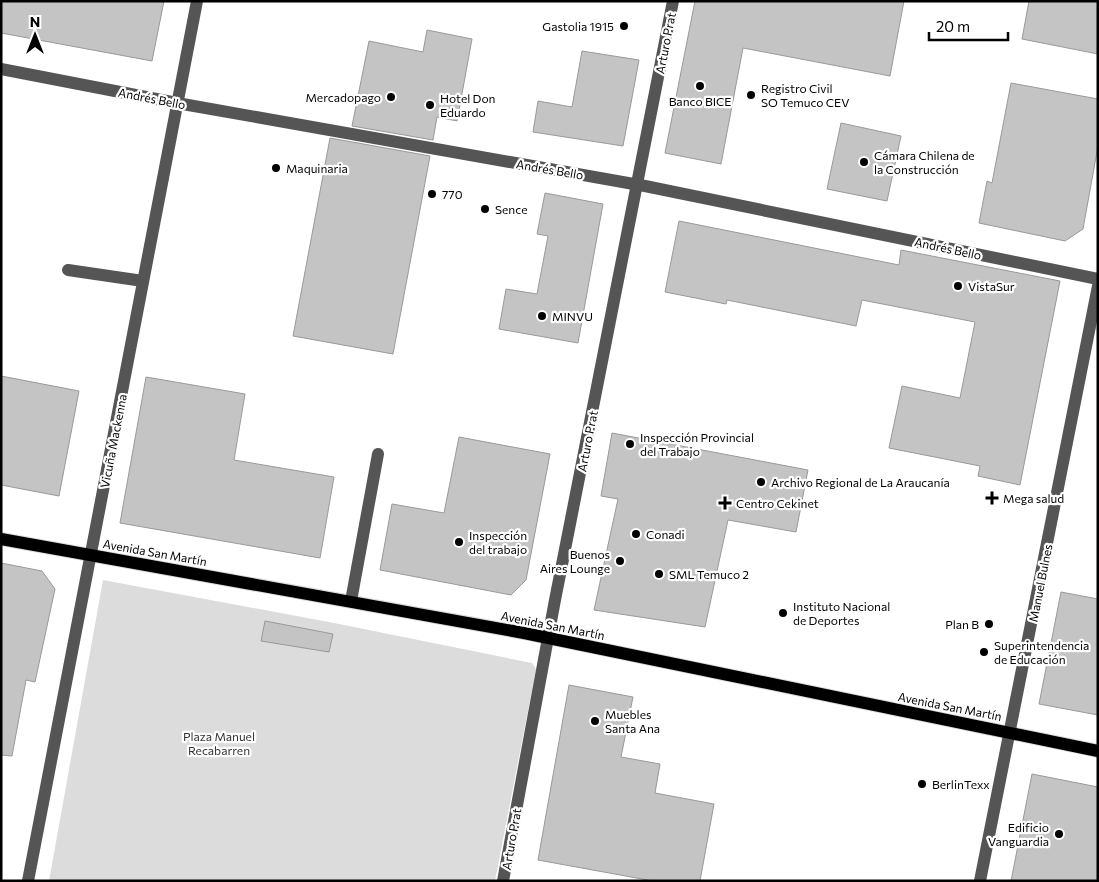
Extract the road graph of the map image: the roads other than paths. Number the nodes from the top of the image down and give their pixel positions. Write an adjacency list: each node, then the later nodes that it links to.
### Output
1 (197, 1): 4 (street, Vicuña Mackenna)
2 (674, 1): 5 (street, Arturo Prat)
3 (1, 69): 4 (street, Andrés Bello)
4 (177, 103): 5 (street, Andrés Bello); 8 (street, Vicuña Mackenna)
5 (638, 185): 7 (street, Andrés Bello); 14 (street, Arturo Prat)
6 (68, 270): 8 (street)
7 (1098, 279)
8 (143, 281): 12 (street, Vicuña Mackenna)
9 (1098, 286): 15 (street, Manuel Bulnes)
10 (378, 454): 13 (street)
11 (1, 539): 12 (main road, Avenida San Martín)
12 (91, 555): 13 (main road, Avenida San Martín); 17 (street, Vicuña Mackenna)
13 (351, 601): 14 (main road, Avenida San Martín)
14 (548, 638): 15 (main road, Avenida San Martín); 18 (street, Arturo Prat)
15 (1010, 732): 16 (main road, Avenida San Martín); 19 (street, Manuel Bulnes)
16 (1098, 751)
17 (28, 881)
18 (503, 881)
19 (980, 881)

